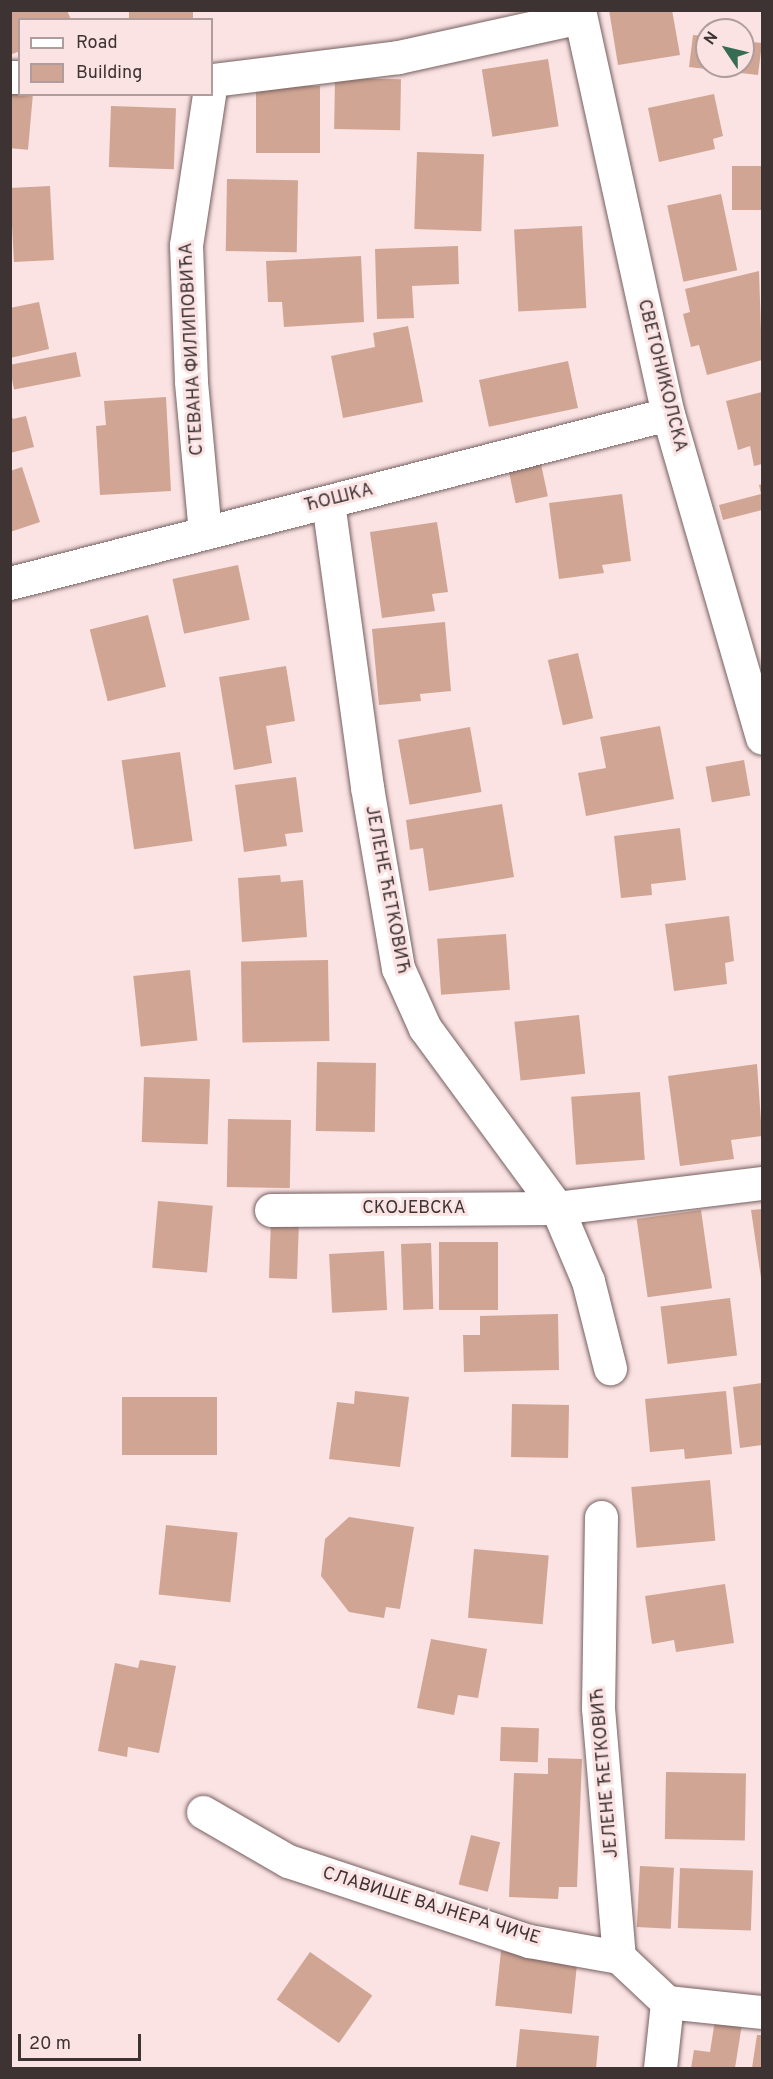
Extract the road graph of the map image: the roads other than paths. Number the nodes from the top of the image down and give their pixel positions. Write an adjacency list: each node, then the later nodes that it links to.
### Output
1 (580, 14): 2 (street); 4 (street, СВЕТОНИКОЛСКА)
2 (213, 80)
3 (209, 96): 6 (street, СТЕВАНА ФИЛИПОВИЋА)
4 (668, 414): 5 (street, ЋОШКА); 8 (street, СВЕТОНИКОЛСКА)
5 (328, 502): 6 (street, ЋОШКА); 10 (street, ЈЕЛЕНЕ ЋЕТКОВИЋ)
6 (205, 533): 7 (street, ЋОШКА)
7 (10, 583)
8 (762, 738)
9 (762, 1183): 10 (street, СКОЈЕВСКА)
10 (557, 1208): 11 (street, СКОЈЕВСКА); 12 (street, ЈЕЛЕНЕ ЋЕТКОВИЋ)
11 (271, 1210)
12 (610, 1368)
13 (601, 1517): 15 (street, ЈЕЛЕНЕ ЋЕТКОВИЋ)
14 (203, 1812): 15 (street, СЛАВИШЕ ВАЈНЕРА ЧИЧЕ)
15 (619, 1958): 16 (street)
16 (667, 2002): 17 (street); 18 (street)
17 (762, 2012)
18 (660, 2068)

